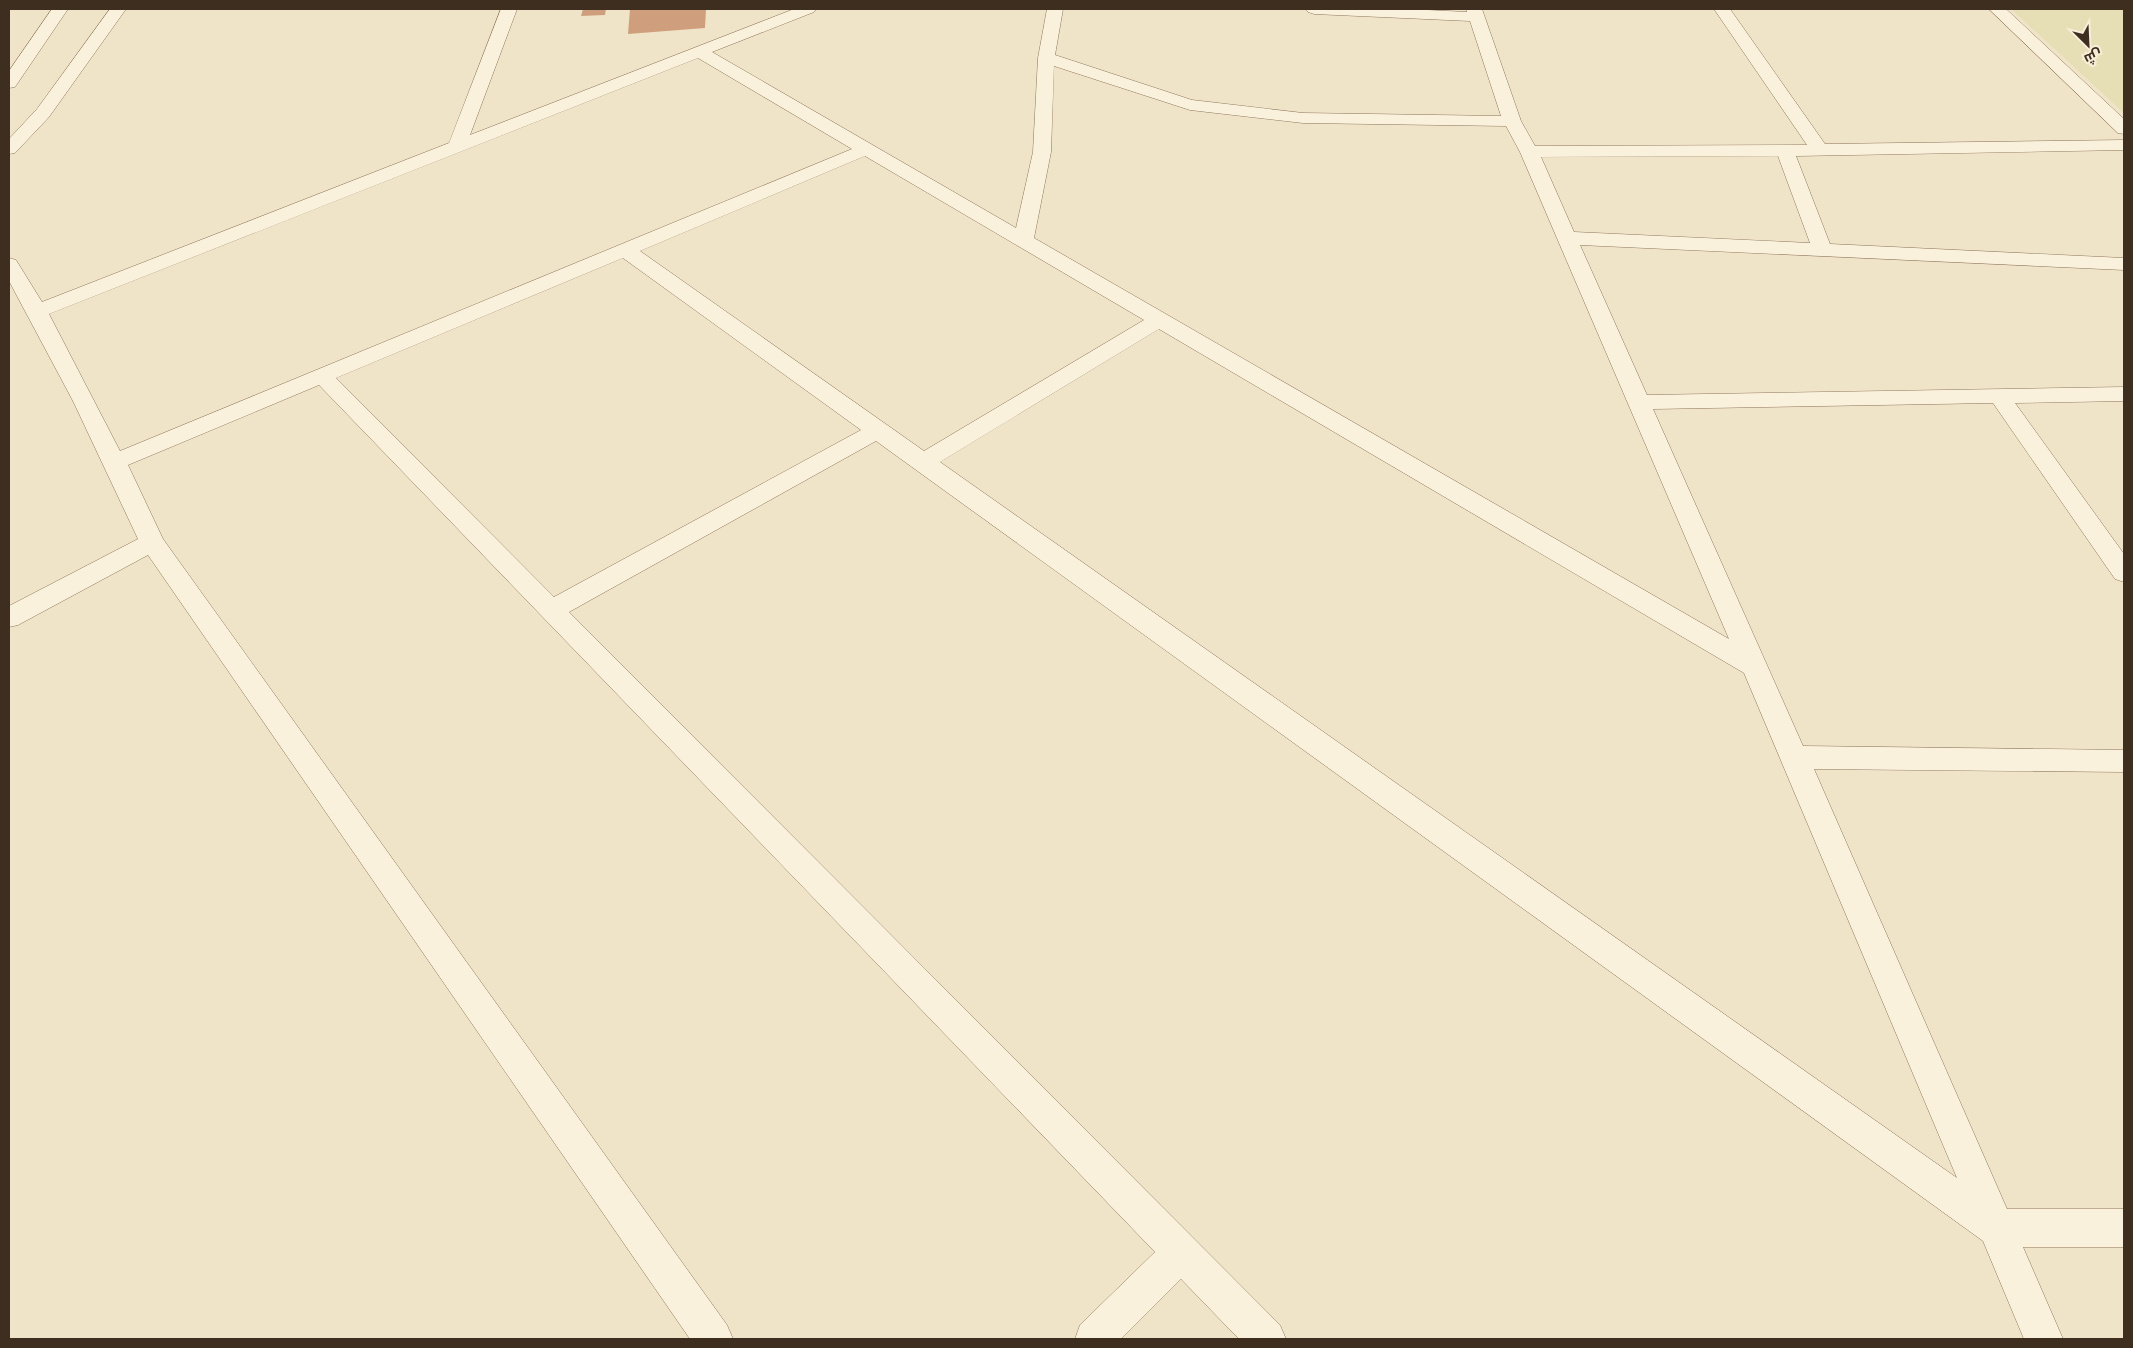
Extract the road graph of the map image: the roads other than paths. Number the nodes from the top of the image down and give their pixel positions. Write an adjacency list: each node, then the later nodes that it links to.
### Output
1 (60, 9): 12 (street)
2 (118, 9): 17 (street)
3 (509, 9): 15 (street)
4 (808, 9): 10 (street)
5 (1055, 9): 11 (street)
6 (1314, 9): 9 (street)
7 (1722, 9): 20 (street)
8 (1997, 9): 14 (street)
9 (1476, 13): 13 (street)
10 (700, 52): 15 (street); 18 (street)
11 (1046, 58): 13 (street); 23 (street)
12 (9, 83)
13 (1512, 121): 21 (street)
14 (2124, 129)
15 (457, 145): 28 (street)
16 (2124, 145): 20 (street)
17 (9, 149)
18 (866, 149): 23 (street); 24 (street)
19 (1785, 150): 20 (street); 21 (street); 25 (street)
20 (1820, 150)
21 (1529, 152): 22 (street)
22 (1566, 238): 25 (street); 33 (street)
23 (1023, 241): 29 (street)
24 (626, 250): 30 (street); 34 (street)
25 (1822, 250): 27 (street)
26 (9, 264): 28 (street)
27 (2124, 264)
28 (37, 311): 35 (street)
29 (1160, 320): 36 (street); 41 (street)
30 (322, 376): 35 (street); 39 (street)
31 (2124, 394): 32 (street)
32 (1999, 396): 33 (street); 38 (street)
33 (1637, 402): 41 (street)
34 (878, 430): 36 (street); 39 (street)
35 (114, 462): 37 (street)
36 (923, 462): 44 (street)
37 (152, 542): 40 (street); 47 (street)
38 (2124, 573)
39 (551, 610): 46 (street)
40 (9, 618)
41 (1753, 666): 42 (street)
42 (1794, 757): 43 (street); 44 (street)
43 (2124, 761)
44 (1996, 1228): 45 (street); 50 (street)
45 (2124, 1228)
46 (1181, 1252): 48 (street); 49 (street)
47 (713, 1339)
48 (1094, 1339)
49 (1266, 1339)
50 (2044, 1339)

